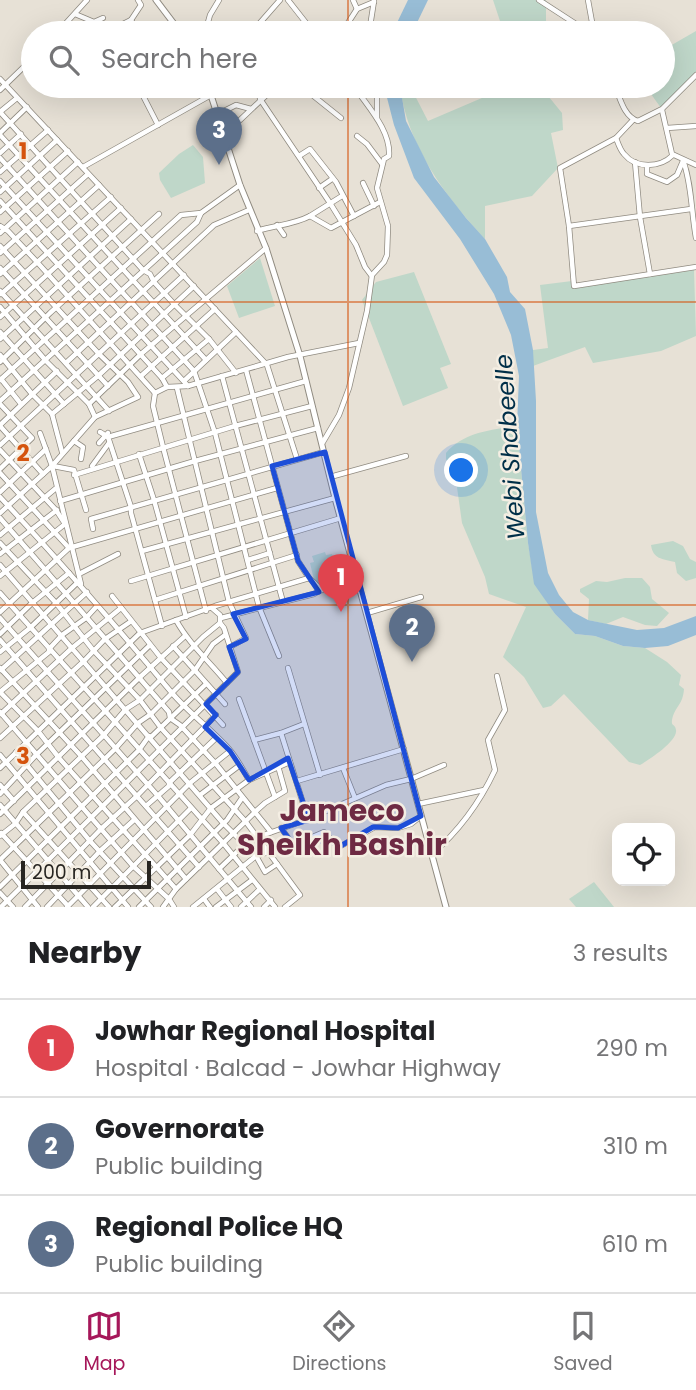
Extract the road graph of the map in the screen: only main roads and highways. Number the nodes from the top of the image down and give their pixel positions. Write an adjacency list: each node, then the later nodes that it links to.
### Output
1 (156, 0): 2 (main road)
2 (172, 21)
3 (212, 98): 4 (main road)
4 (446, 907)

